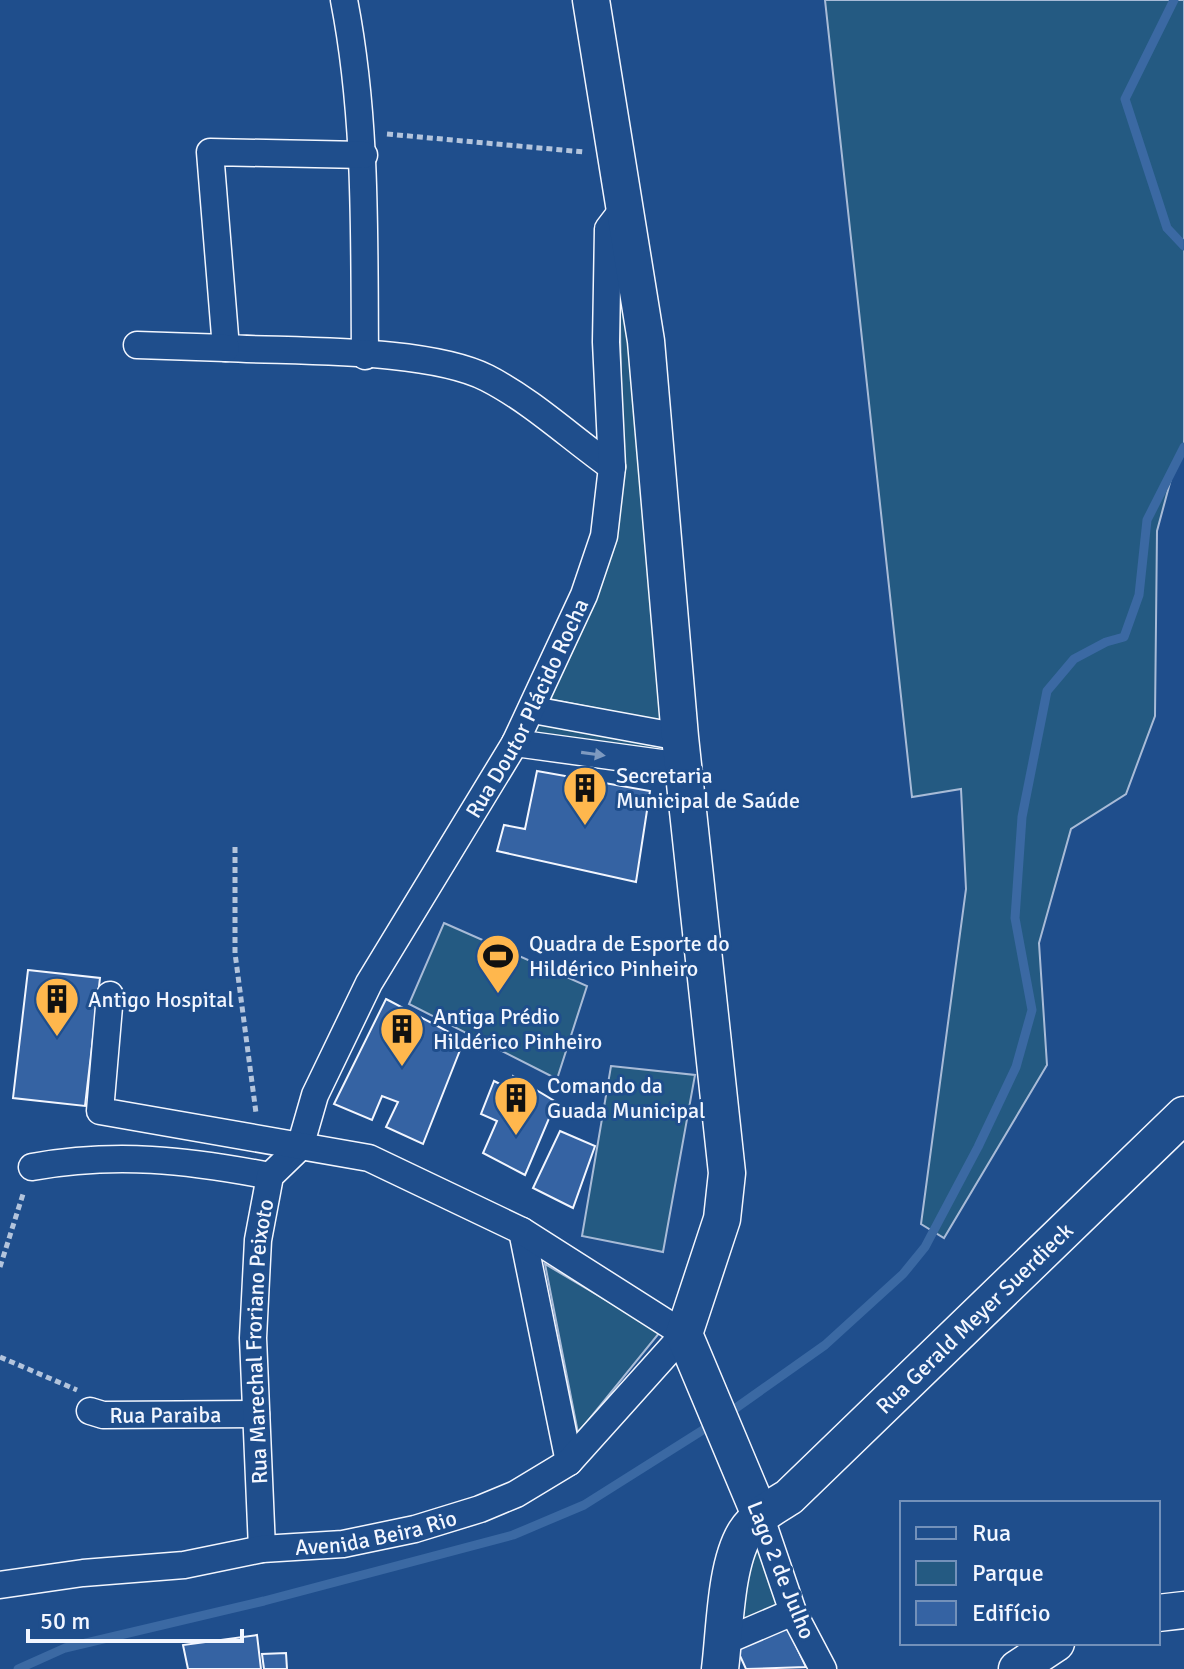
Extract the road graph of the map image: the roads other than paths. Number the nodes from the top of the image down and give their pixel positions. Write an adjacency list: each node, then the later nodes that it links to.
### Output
1 (344, 0): 3 (street)
2 (591, 0): 4 (street)
3 (363, 144): 6 (street); 7 (street)
4 (624, 208): 8 (street, Rua Doutor Plácido Rocha); 11 (street)
5 (137, 345): 6 (street)
6 (226, 348): 7 (street)
7 (365, 356): 8 (street)
8 (612, 467): 9 (street, Rua Doutor Plácido Rocha)
9 (533, 710): 10 (street, Rua Doutor Plácido Rocha); 11 (street)
10 (515, 743): 11 (street, one-way to 11); 14 (street, Rua Doutor Plácido Rocha)
11 (681, 751): 18 (street)
12 (110, 995): 14 (street)
13 (1184, 1115): 22 (street, Rua Gerald Meyer Suerdieck)
14 (300, 1147): 16 (street, Rua Marechal Froriano Peixoto); 17 (street)
15 (32, 1167): 16 (street)
16 (270, 1176): 20 (street, Rua Marechal Froriano Peixoto)
17 (522, 1231): 18 (street); 21 (street)
18 (684, 1334): 21 (street, Avenida Beira Rio); 22 (street, Lago 2 de Julho)
19 (90, 1411): 20 (street, Rua Paraiba)
20 (256, 1414): 23 (street, Rua Marechal Froriano Peixoto)
21 (569, 1462): 23 (street, Avenida Beira Rio)
22 (760, 1515): 26 (street, Lago 2 de Julho); 29 (street)
23 (262, 1549): 24 (street, Avenida Beira Rio)
24 (0, 1585)
25 (1184, 1610): 27 (street)
26 (793, 1612): 29 (street); 30 (street, Lago 2 de Julho)
27 (1160, 1613)
28 (1053, 1645): 31 (street)
29 (722, 1656)
30 (823, 1669)
31 (1017, 1669)

